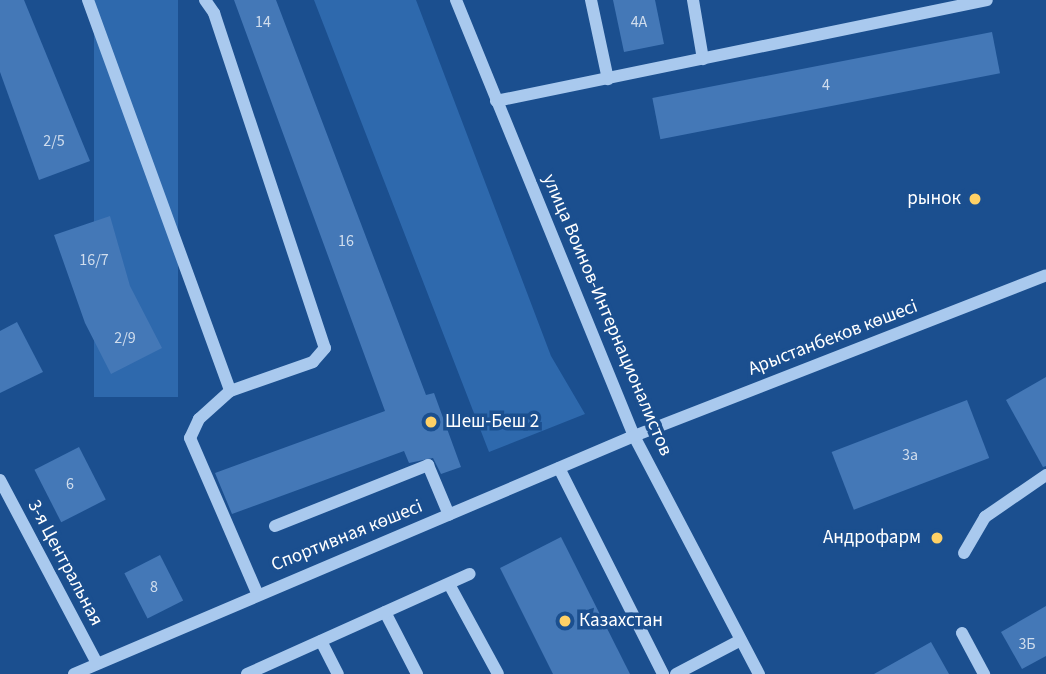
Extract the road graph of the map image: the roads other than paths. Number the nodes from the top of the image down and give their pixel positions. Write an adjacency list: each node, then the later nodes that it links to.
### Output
1 (88, 0): 11 (street)
2 (205, 0): 11 (street)
3 (456, 0): 9 (street, улица Воинов-Интернационалистов)
4 (591, 0): 8 (street)
5 (693, 0): 7 (street)
6 (987, 0): 7 (street)
7 (703, 59): 8 (street)
8 (608, 79): 9 (street)
9 (496, 102): 12 (street, улица Воинов-Интернационалистов)
10 (1046, 275): 12 (street, Арыстанбеков көшесі)
11 (230, 391): 21 (street)
12 (634, 436): 13 (street, Спортивная көшесі); 24 (street, улица Воинов-Интернационалистов)
13 (559, 468): 16 (street, Спортивная көшесі); 33 (street)
14 (1046, 475): 18 (street)
15 (0, 480): 26 (street, 3-я Центральная)
16 (449, 516): 17 (street); 21 (street, Спортивная көшесі)
17 (275, 526)
18 (964, 553)
19 (471, 574): 20 (street)
20 (449, 584): 22 (street); 32 (street)
21 (257, 593): 26 (street, Спортивная көшесі)
22 (385, 612): 25 (street); 31 (street)
23 (962, 633): 36 (street)
24 (741, 640): 34 (street); 35 (street, улица Воинов-Интернационалистов)
25 (321, 641): 27 (street); 30 (street)
26 (97, 663): 28 (street, Спортивная көшесі)
27 (261, 671): 29 (street)
28 (74, 674)
29 (247, 674)
30 (338, 674)
31 (417, 674)
32 (498, 674)
33 (663, 674)
34 (676, 674)
35 (759, 674)
36 (984, 674)

